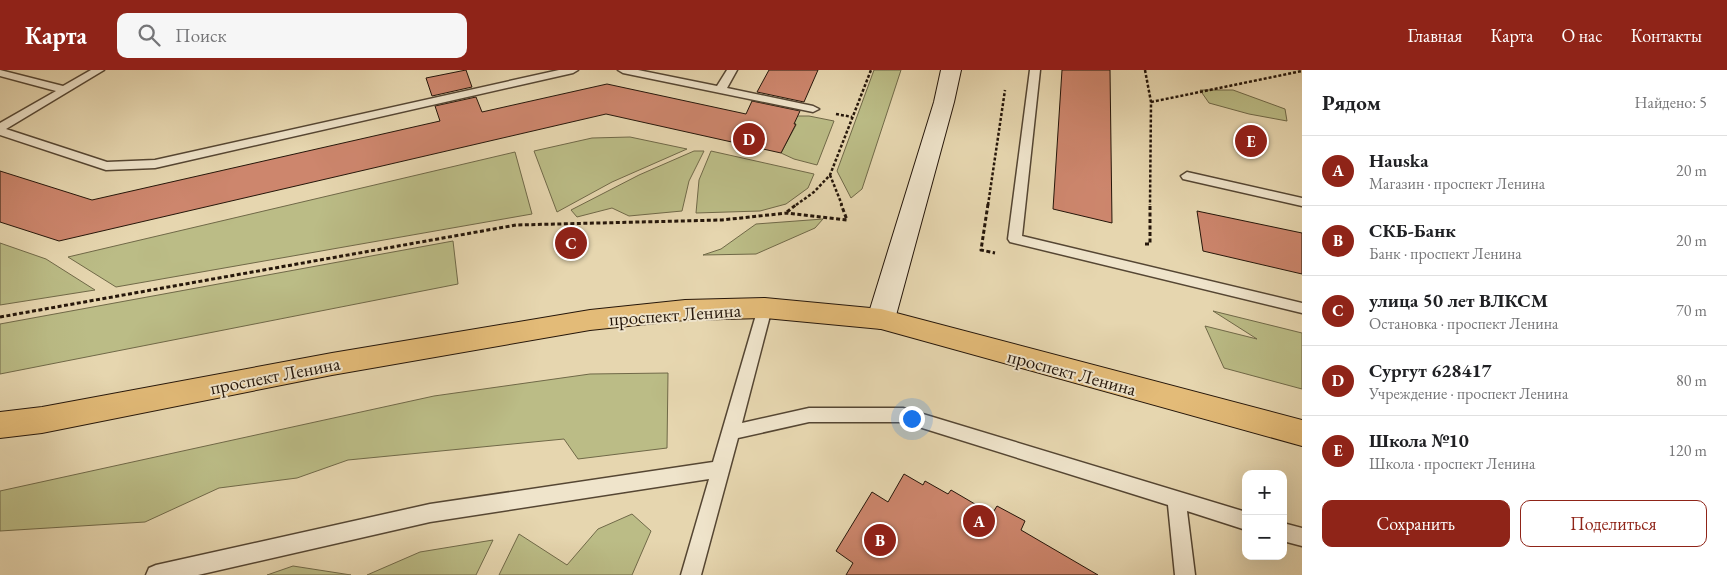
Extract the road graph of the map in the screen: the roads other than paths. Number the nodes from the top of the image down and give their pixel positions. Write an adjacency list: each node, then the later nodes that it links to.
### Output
1 (99, 70): 8 (lane)
2 (573, 70): 11 (lane)
3 (623, 70): 9 (lane)
4 (732, 70): 9 (lane)
5 (950, 70): 16 (main road)
6 (1034, 70): 15 (lane)
7 (0, 73): 8 (lane)
8 (65, 90): 11 (lane)
9 (720, 90): 10 (lane)
10 (813, 109)
11 (0, 130)
12 (1187, 176): 13 (lane)
13 (1302, 202)
14 (765, 308): 16 (main road, проспект Ленина); 17 (main road, проспект Ленина); 19 (lane)
15 (1302, 308)
16 (881, 319): 20 (main road, проспект Ленина)
17 (42, 420): 18 (main road, проспект Ленина); 21 (main road, проспект Ленина)
18 (0, 425)
19 (732, 432): 22 (lane); 23 (lane)
20 (1302, 433)
21 (0, 437)
22 (721, 469): 27 (lane); 28 (lane)
23 (1177, 500): 24 (lane); 29 (lane)
24 (1242, 519)
25 (1287, 533): 26 (lane)
26 (1302, 537)
27 (156, 575)
28 (691, 575)
29 (1185, 575)

